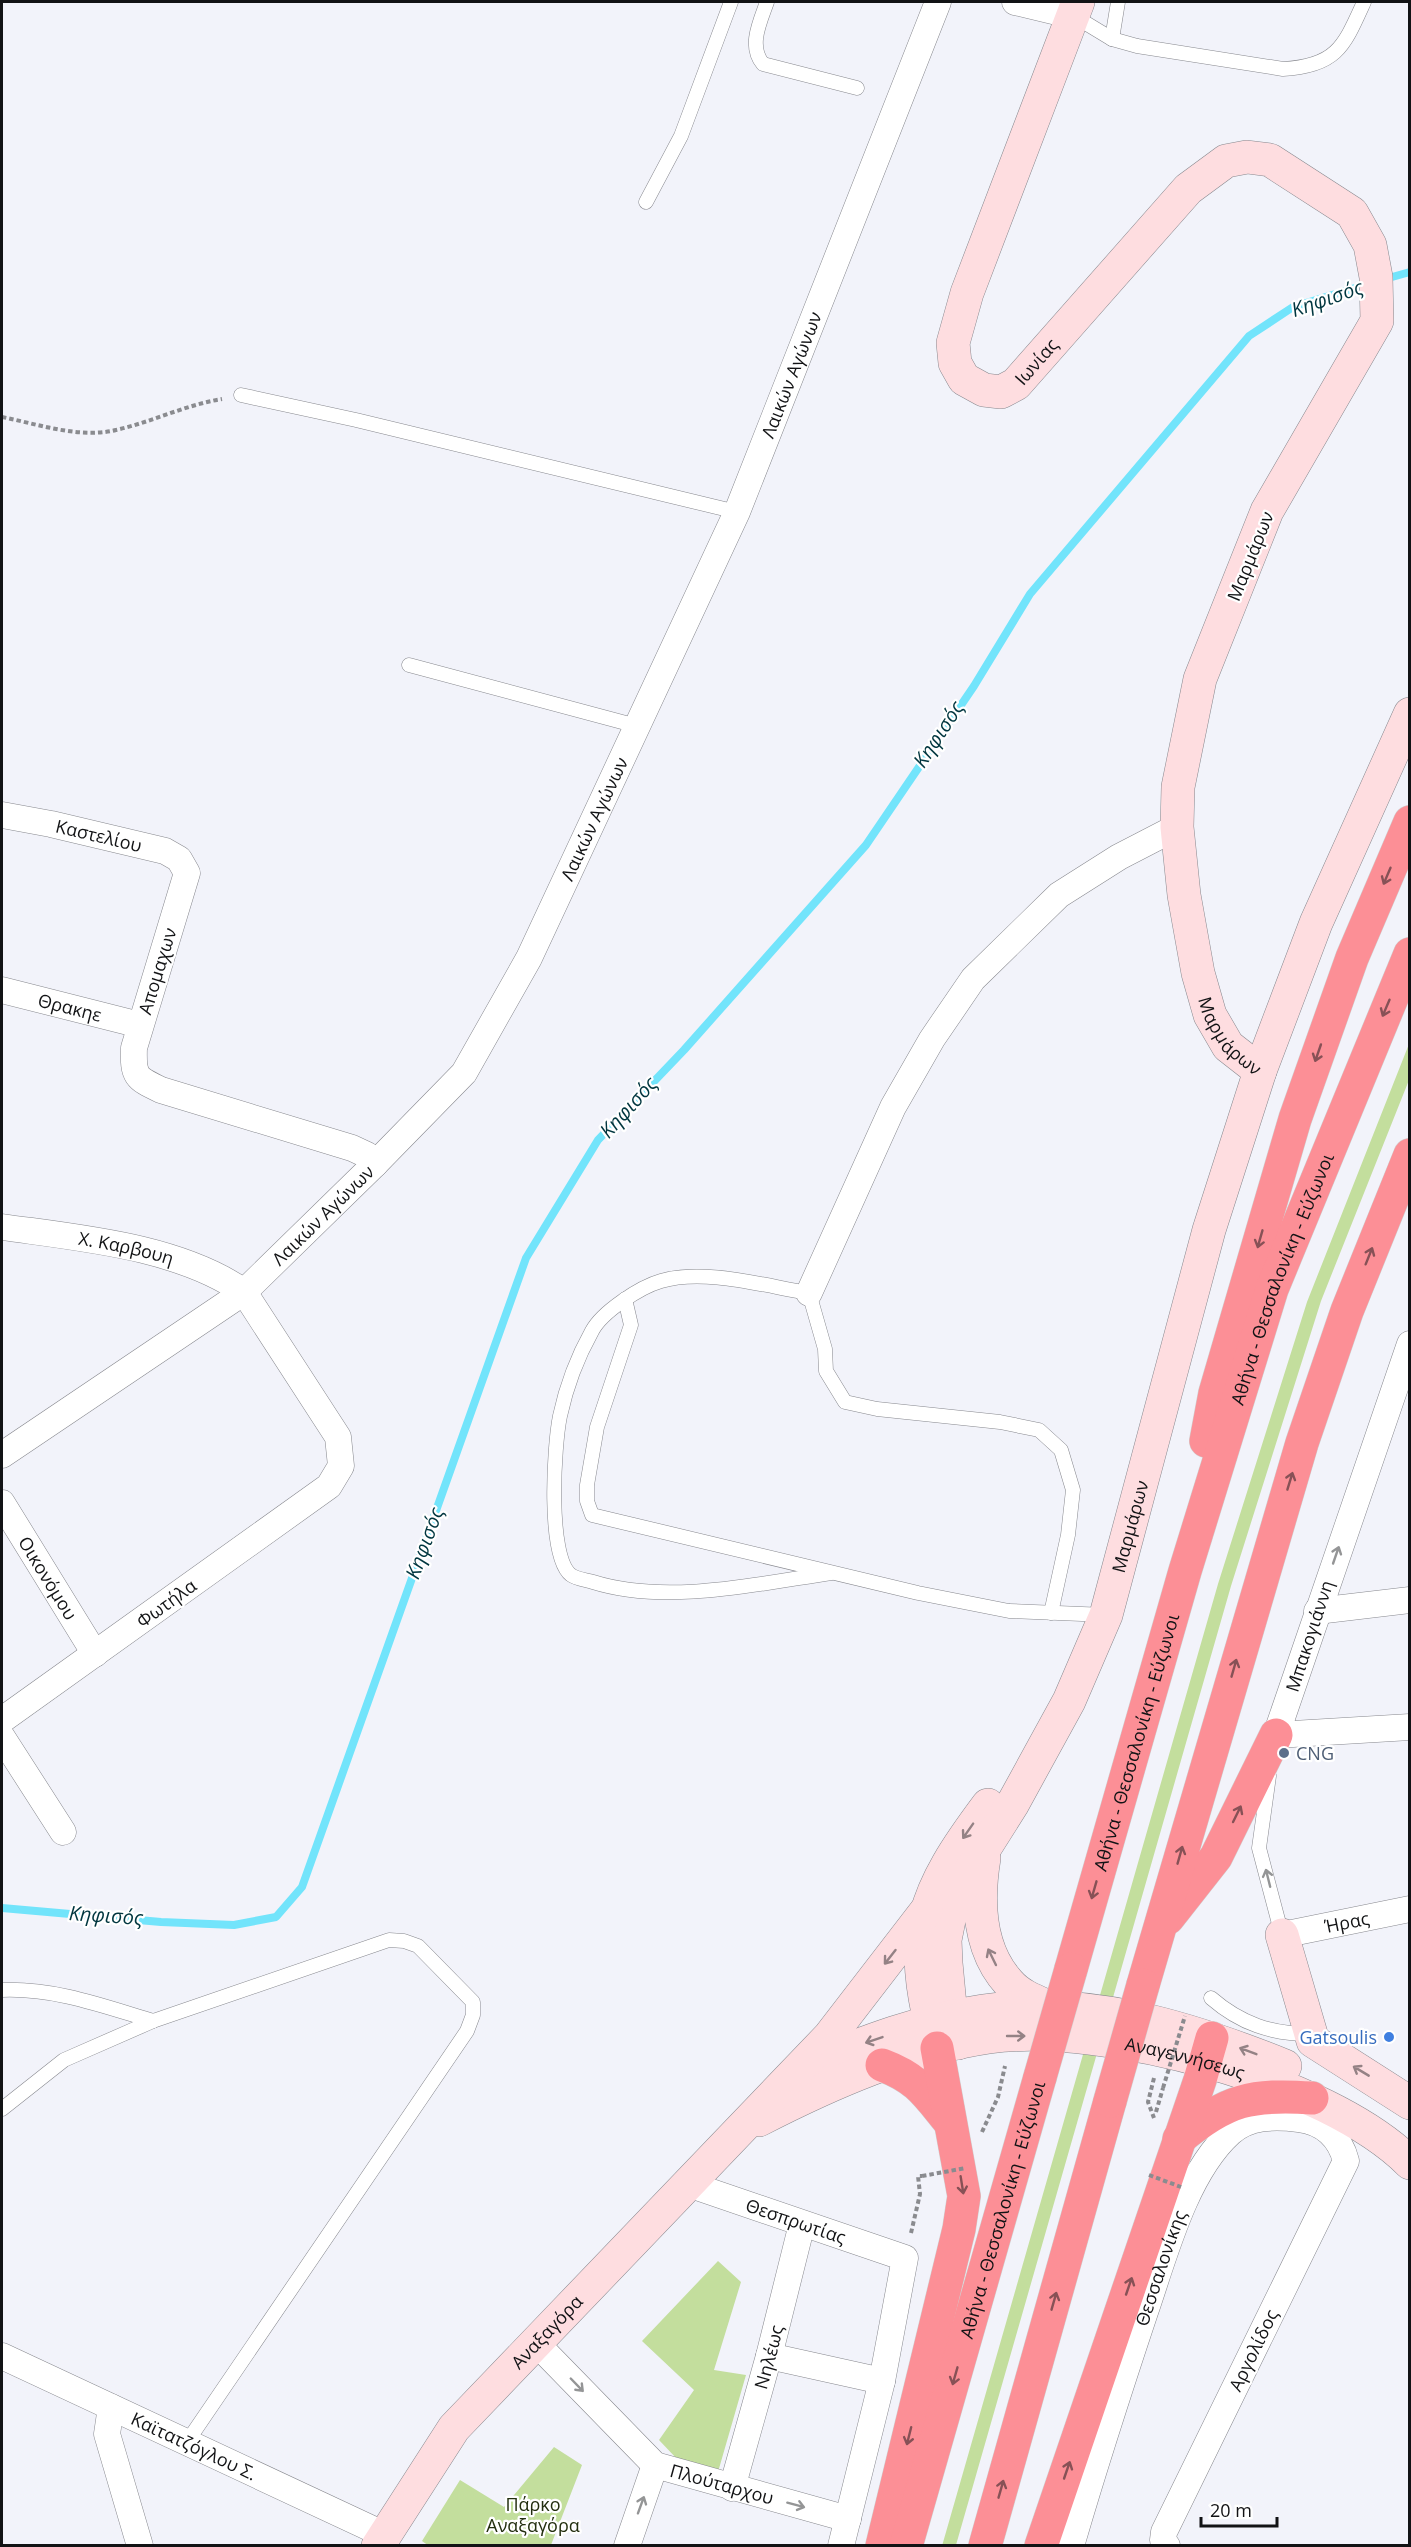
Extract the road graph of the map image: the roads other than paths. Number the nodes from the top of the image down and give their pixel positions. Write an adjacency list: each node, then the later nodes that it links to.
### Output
1 (731, 2): 10 (lane)
2 (767, 2): 9 (lane)
3 (938, 2): 13 (street, Λαικών Αγώνων)
4 (1016, 2): 7 (street)
5 (1119, 2): 8 (lane)
6 (1364, 2): 8 (lane)
7 (1076, 9): 8 (lane); 11 (main road, Ιωνίας)
8 (1112, 39)
9 (857, 88)
10 (646, 202)
11 (1377, 321): 19 (main road, Μαρμάρων)
12 (241, 395): 13 (lane)
13 (737, 512): 16 (street, Λαικών Αγώνων)
14 (409, 665): 16 (lane)
15 (1410, 714): 24 (main road)
16 (637, 726): 26 (street, Λαικών Αγώνων)
17 (2, 815): 20 (street, Καστελίου)
18 (1410, 822): 34 (highway, one-way to 34)
19 (1177, 827): 24 (main road, Μαρμάρων); 29 (street)
20 (187, 873): 23 (street, Απομαχων)
21 (1410, 954): 34 (highway, Αθήνα - Θεσσαλονίκη - Εύζωνοι, one-way to 34)
22 (2, 990): 23 (street, Θρακηε)
23 (140, 1025): 26 (street, Απομαχων)
24 (1260, 1071): 39 (main road, Μαρμάρων)
25 (1410, 1155): 50 (highway, one-way to 25)
26 (375, 1164): 28 (street, Λαικών Αγώνων)
27 (2, 1227): 28 (street, Χ. Καρβουη)
28 (244, 1292): 32 (street, Λαικών Αγώνων); 40 (street, Φωτήλα)
29 (809, 1293): 30 (lane); 38 (lane)
30 (625, 1299): 35 (lane); 35 (lane)
31 (1410, 1344): 37 (street, Μπακογιάννη, one-way to 31)
32 (2, 1455)
33 (2, 1503): 40 (street, Οικονόμου)
34 (1185, 1571): 87 (highway, Αθήνα - Θεσσαλονίκη - Εύζωνοι, one-way to 87, bridge)
35 (831, 1573): 38 (lane)
36 (1410, 1600): 37 (street)
37 (1317, 1611): 43 (street, Μπακογιάννη)
38 (1051, 1613): 39 (lane)
39 (1106, 1616): 45 (main road, Μαρμάρων)
40 (95, 1654): 41 (street, Φωτήλα)
41 (2, 1720)
42 (1410, 1727): 43 (street)
43 (1276, 1735): 50 (highway, one-way to 43); 51 (lane, Μπακογιάννη, one-way to 43)
44 (2, 1737): 46 (street)
45 (1036, 1758): 47 (main road, Μαρμάρων); 49 (main road, Μαρμάρων, one-way to 49)
46 (63, 1832)
47 (985, 1846): 54 (main road, one-way to 47); 56 (main road, Μαρμάρων)
48 (1410, 1909): 51 (street, Ήρας)
49 (926, 1911): 56 (main road, Μαρμάρων); 60 (main road, one-way to 60)
50 (1158, 1932): 88 (highway, one-way to 50, bridge)
51 (1282, 1935): 57 (main road)
52 (2, 1990): 55 (lane)
53 (1211, 1998): 57 (lane)
54 (1050, 2008): 56 (main road, Αναγεννήσεως); 58 (main road, Αναγεννήσεως)
55 (153, 2021): 63 (lane); 77 (lane)
56 (944, 2032): 58 (main road, Αναγεννήσεως, one-way to 58); 59 (main road, Αναξαγόρα); 60 (main road, Αναξαγόρα, one-way to 60); 64 (highway)
57 (1310, 2034): 62 (main road, one-way to 57)
58 (1209, 2050): 61 (main road, Αναγεννήσεως); 66 (highway); 67 (main road, Αναγεννήσεως, one-way to 58)
59 (882, 2065): 64 (highway); 65 (main road, Αναξαγόρα)
60 (796, 2070): 65 (main road, Αναξαγόρα)
61 (1312, 2098): 66 (highway); 69 (main road, Αναγεννήσεως)
62 (1410, 2103)
63 (2, 2109)
64 (953, 2127): 86 (highway, one-way to 86)
65 (736, 2132): 70 (main road, Αναξαγόρα)
66 (1179, 2139): 89 (highway, one-way to 66)
67 (1410, 2140)
68 (1346, 2161): 82 (street, Αργολίδος); 90 (street, Θεσσαλονίκης)
69 (1410, 2163)
70 (688, 2184): 71 (street, Θεσπρωτίας); 72 (main road, Αναξαγόρα)
71 (802, 2224): 74 (street, Νηλέως); 75 (street, Θεσπρωτίας)
72 (536, 2343): 78 (street, Πλούταρχου, one-way to 78); 81 (main road, Αναξαγόρα)
73 (2, 2356): 76 (street, Καϊτατζόγλου Σ.)
74 (769, 2356): 75 (street); 79 (street, Νηλέως)
75 (882, 2381): 80 (street)
76 (111, 2407): 77 (street, Καϊτατζόγλου Σ.); 83 (street)
77 (187, 2442): 81 (street, Καϊτατζόγλου Σ.)
78 (655, 2465): 79 (street, Πλούταρχου); 84 (street, one-way to 78)
79 (732, 2488): 80 (street, Πλούταρχου, one-way to 80)
80 (848, 2519): 85 (street)
81 (381, 2540)
82 (1165, 2543)
83 (140, 2546)
84 (627, 2546)
85 (841, 2546)
86 (882, 2546)
87 (906, 2546)
88 (985, 2546)
89 (1041, 2546)
90 (1071, 2546)

